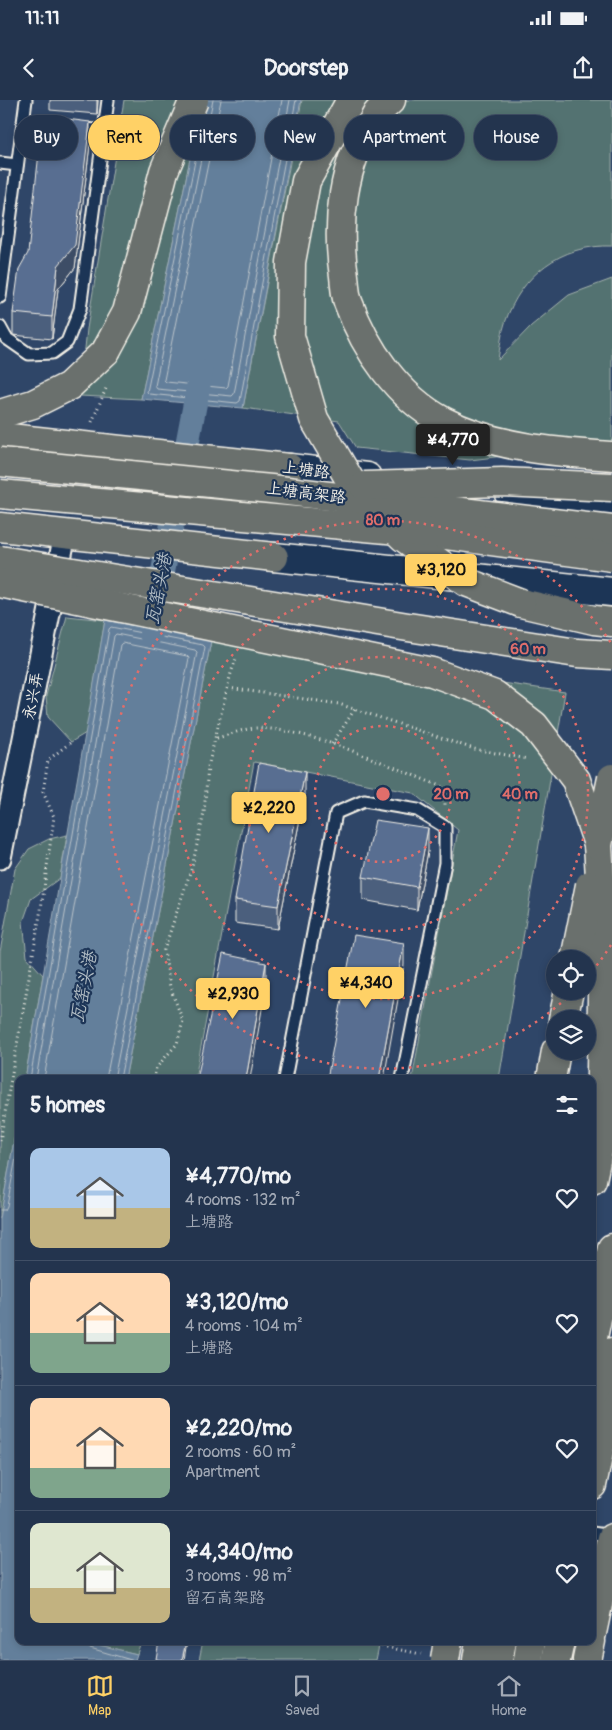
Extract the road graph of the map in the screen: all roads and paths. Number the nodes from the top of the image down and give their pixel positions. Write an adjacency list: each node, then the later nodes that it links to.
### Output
1 (26, 100): 6 (lane)
2 (108, 100): 7 (lane)
3 (194, 100): 14 (main road, bridge)
4 (350, 100): 29 (main road, bridge)
5 (391, 100): 16 (main road)
6 (24, 115)
7 (106, 115)
8 (18, 160): 11 (lane)
9 (100, 160): 13 (lane)
10 (0, 163): 11 (lane)
11 (17, 165): 12 (lane)
12 (0, 296)
13 (0, 327)
14 (0, 414)
15 (0, 437): 21 (main road, 上塘路)
16 (612, 456)
17 (0, 462): 19 (main road, 上塘高架路, bridge)
18 (612, 487): 19 (main road, bridge)
19 (272, 489): 23 (main road, 上塘高架路, bridge)
20 (0, 494): 25 (main road, 上塘高架路, bridge)
21 (612, 505)
22 (0, 527): 24 (main road)
23 (612, 530)
24 (65, 534): 28 (main road); 39 (street, 永兴弄)
25 (612, 557)
26 (0, 560): 31 (main road, bridge)
27 (0, 583): 52 (main road, bridge)
28 (612, 592)
29 (612, 622)
30 (238, 655): 32 (path)
31 (612, 655)
32 (228, 688): 33 (path); 34 (path)
33 (355, 709): 36 (path); 37 (path)
34 (216, 738): 36 (path); 45 (path)
35 (71, 742): 51 (path)
36 (332, 744): 40 (path)
37 (537, 760)
38 (612, 778): 42 (main road, bridge)
39 (6, 798): 41 (street, 永兴弄)
40 (444, 827): 46 (lane); 47 (lane)
41 (0, 858)
42 (577, 950)
43 (612, 979): 49 (main road)
44 (554, 1060): 48 (main road)
45 (155, 1075)
46 (286, 1075)
47 (403, 1075)
48 (552, 1075)
49 (593, 1075)
50 (612, 1080): 52 (main road, bridge)
51 (0, 1142)
52 (600, 1143): 53 (main road)
53 (596, 1162)
54 (612, 1248): 55 (main road)
55 (596, 1323)
56 (612, 1352): 57 (main road)
57 (596, 1389)
58 (612, 1391): 59 (main road)
59 (596, 1466)
60 (596, 1534): 61 (lane)
61 (612, 1537): 62 (main road)
62 (596, 1614)
63 (388, 1645): 69 (path)
64 (479, 1645): 70 (main road)
65 (501, 1645): 71 (main road)
66 (530, 1645): 72 (main road)
67 (559, 1645): 73 (main road)
68 (590, 1645): 74 (main road)
69 (441, 1652)
70 (477, 1660)
71 (498, 1660)
72 (528, 1660)
73 (556, 1660)
74 (587, 1660)

